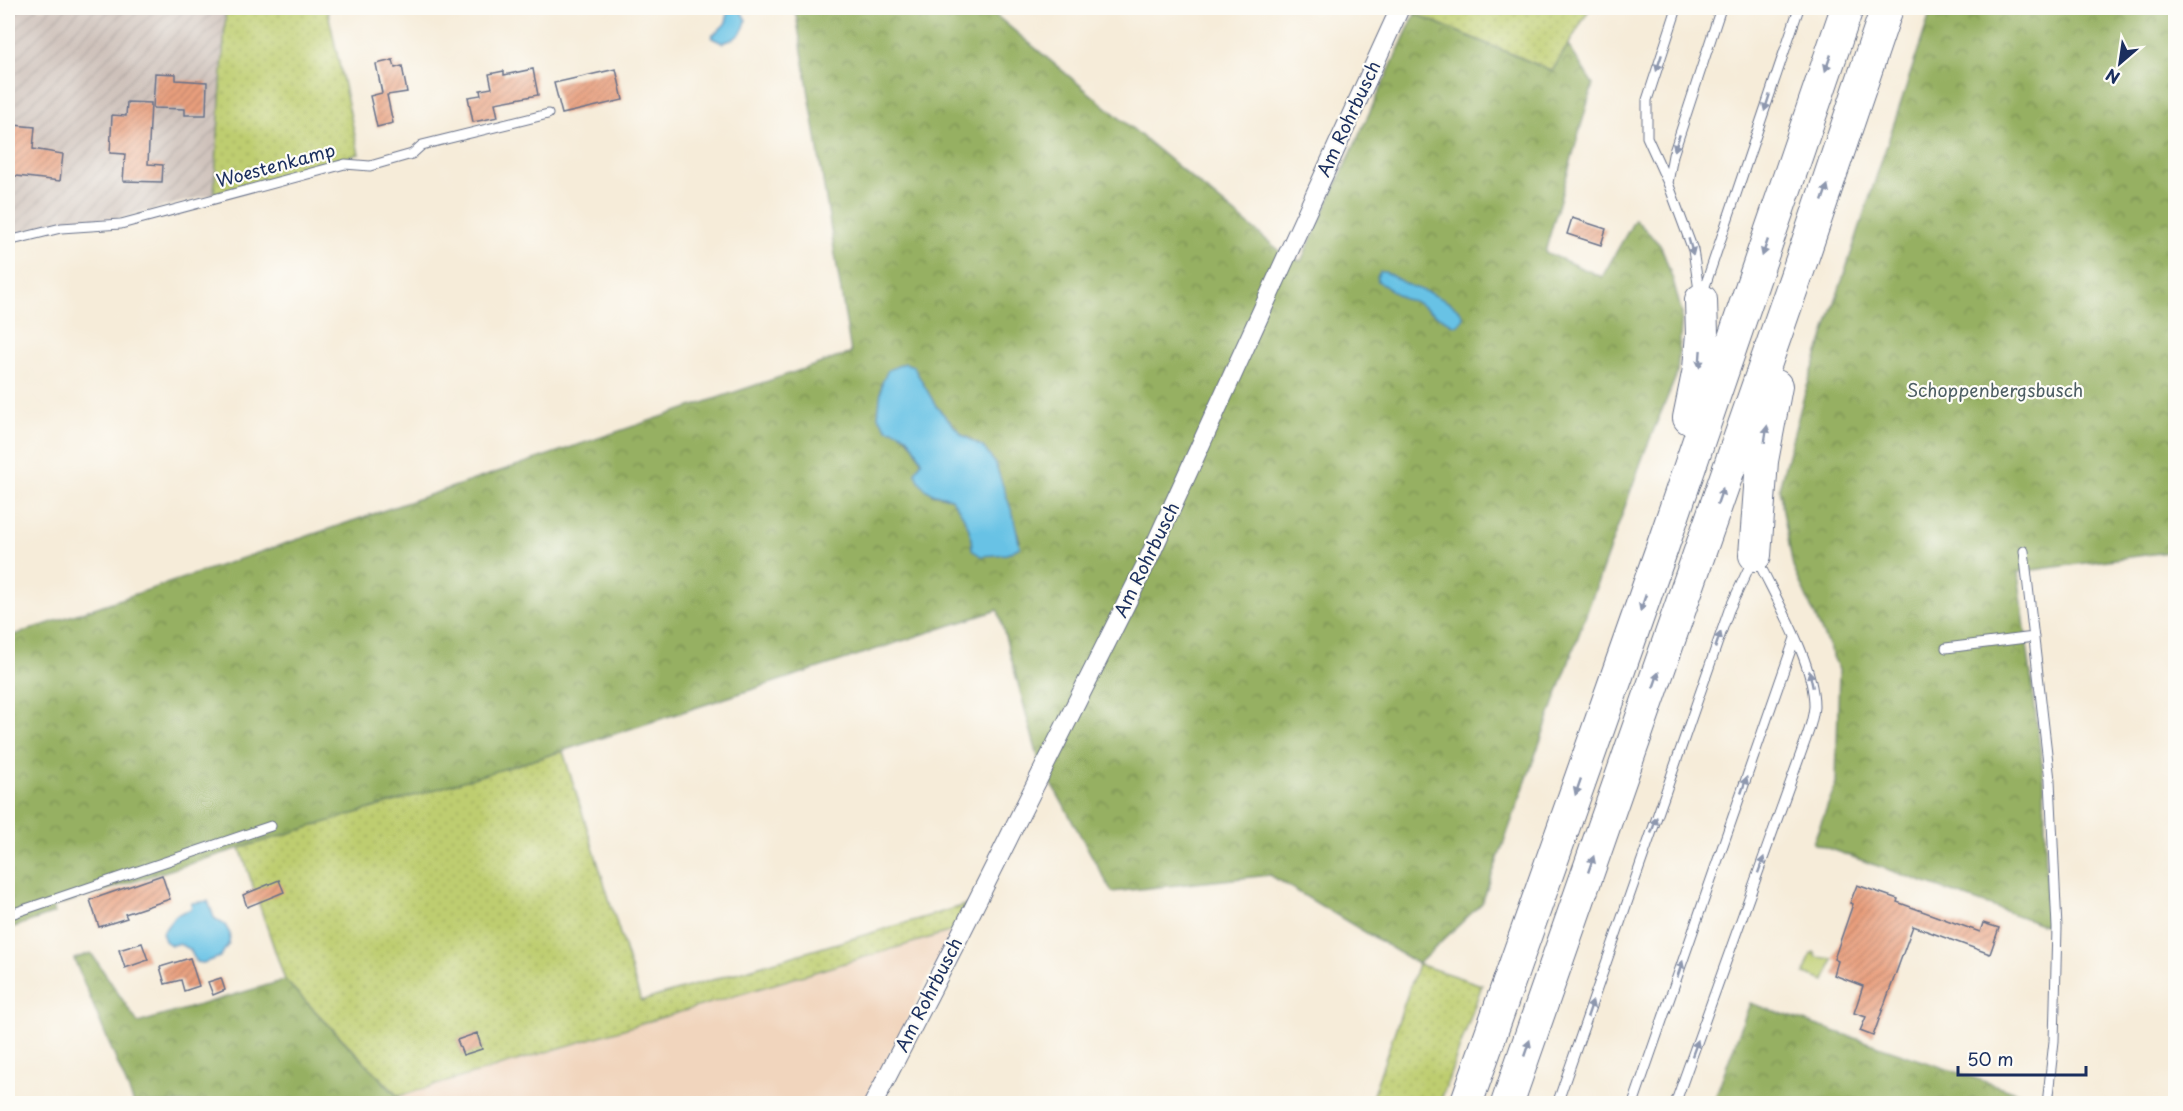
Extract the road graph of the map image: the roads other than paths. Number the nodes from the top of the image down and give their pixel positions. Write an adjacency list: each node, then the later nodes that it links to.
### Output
1 (1400, 8): 20 (street, Am Rohrbusch)
2 (1677, 8): 8 (lane, one-way to 8)
3 (1722, 8): 8 (lane, one-way to 8)
4 (1799, 8): 11 (lane, one-way to 11)
5 (1846, 8): 12 (highway, one-way to 12)
6 (1887, 8): 10 (highway, one-way to 6)
7 (548, 114): 9 (lane, Woestenkamp)
8 (1668, 183): 11 (lane, one-way to 11)
9 (8, 242)
10 (1799, 268): 14 (highway, one-way to 10); 22 (highway, one-way to 10)
11 (1701, 300): 12 (highway, one-way to 12)
12 (1662, 548): 21 (highway, one-way to 21)
13 (2024, 551): 15 (lane)
14 (1755, 555): 16 (lane); 23 (lane, one-way to 14)
15 (2034, 637): 17 (lane); 26 (lane)
16 (1795, 638): 24 (lane, one-way to 16); 25 (lane, one-way to 16)
17 (1946, 648)
18 (271, 826): 19 (lane)
19 (8, 915)
20 (873, 1104)
21 (1466, 1104)
22 (1507, 1104)
23 (1557, 1104)
24 (1633, 1104)
25 (1675, 1104)
26 (2047, 1104)

